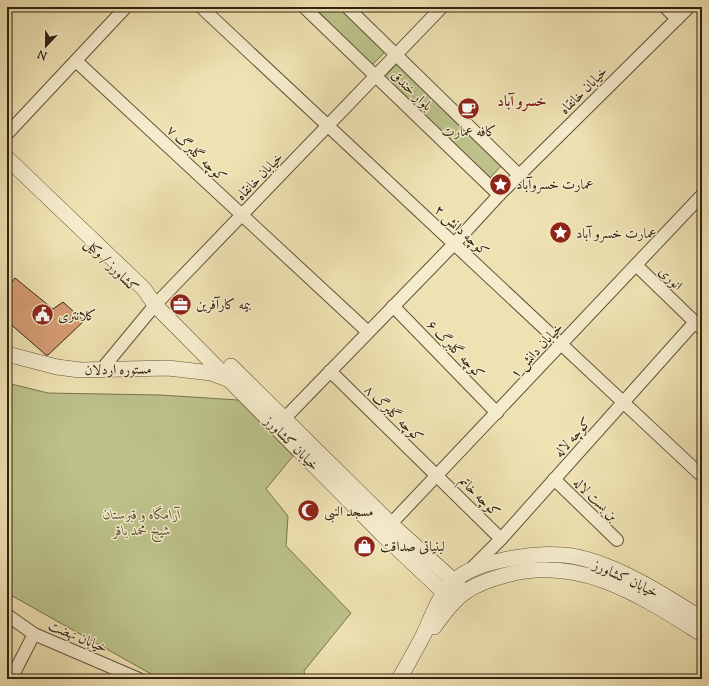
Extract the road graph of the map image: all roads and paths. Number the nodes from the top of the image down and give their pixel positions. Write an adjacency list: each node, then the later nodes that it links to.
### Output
1 (126, 7): 10 (street)
2 (201, 7): 12 (street, کوچه دانش ۲)
3 (304, 7): 11 (street, بلوار خندق)
4 (347, 7): 9 (street, بلوار خندق)
5 (442, 7): 9 (street, خیابان خانقاه)
6 (665, 7): 8 (street)
7 (689, 7): 8 (street, خیابان خانقاه)
8 (677, 19): 16 (street, خیابان خانقاه)
9 (396, 55): 11 (street, خیابان خانقاه); 16 (street, بلوار خندق)
10 (76, 61): 13 (street); 19 (street, کوچه گلبرگ ۷)
11 (376, 76): 12 (street, خیابان خانقاه); 17 (street, بلوار خندق)
12 (328, 126): 19 (street, خیابان خانقاه); 20 (street, کوچه دانش ۲)
13 (7, 134)
14 (7, 158): 22 (street, خیابان کشاورز)
15 (7, 164): 22 (street, کشاورز / وکیل)
16 (519, 175): 17 (street, خیابان خانقاه)
17 (499, 195): 20 (street, خیابان خانقاه)
18 (702, 196): 21 (street, خیابان دانش ۱)
19 (242, 215): 22 (street, خیابان خانقاه); 25 (street, کوچه گلبرگ ۷)
20 (454, 244): 23 (street, خیابان خانقاه); 26 (street, کوچه دانش ۲)
21 (636, 265): 24 (street, انوری); 26 (street, خیابان دانش ۱)
22 (157, 303): 28 (street, خیابان خانقاه); 30 (street, کشاورز / وکیل); 31 (street, خیابان کشاورز); 34 (street, خیابان کشاورز)
23 (393, 306): 25 (street, خیابان خانقاه); 33 (street, کوچه گلبرگ ۶)
24 (699, 325): 32 (street, کوچه لاله)
25 (368, 332): 29 (street, خیابان خانقاه)
26 (561, 344): 32 (street, کوچه دانش ۲); 33 (street, خیابان دانش ۱)
27 (7, 354): 28 (street, مستوره اردلان)
28 (102, 370): 30 (street, مستوره اردلان)
29 (330, 371): 34 (street, خیابان خانقاه); 35 (street, کوچه گلبرگ ۸)
30 (211, 373): 31 (street, مستوره اردلان)
31 (230, 380): 38 (street, خیابان کشاورز)
32 (623, 402): 36 (street, کوچه دانش ۲); 37 (street, کوچه لاله)
33 (497, 413): 35 (street, خیابان دانش ۱)
34 (284, 418): 38 (street, خیابان کشاورز)
35 (437, 476): 38 (street, خیابان دانش ۱); 39 (street, کوچه خاتم)
36 (702, 476)
37 (554, 479): 39 (street, کوچه لاله); 40 (street, بن بست لاله)
38 (387, 529): 42 (street, خیابان کشاورز); 43 (street, خیابان کشاورز)
39 (501, 539): 41 (street, کوچه لاله)
40 (618, 540)
41 (470, 570): 42 (street, خیابان کشاورز); 45 (street, خیابان کشاورز)
42 (454, 581): 43 (street, خیابان کشاورز)
43 (454, 596): 47 (street, خیابان کشاورز); 50 (street)
44 (7, 615): 46 (street, خیابان نهضت)
45 (702, 619)
46 (34, 634): 48 (street); 49 (street, خیابان نهضت)
47 (702, 634)
48 (11, 679)
49 (139, 679)
50 (399, 679)

